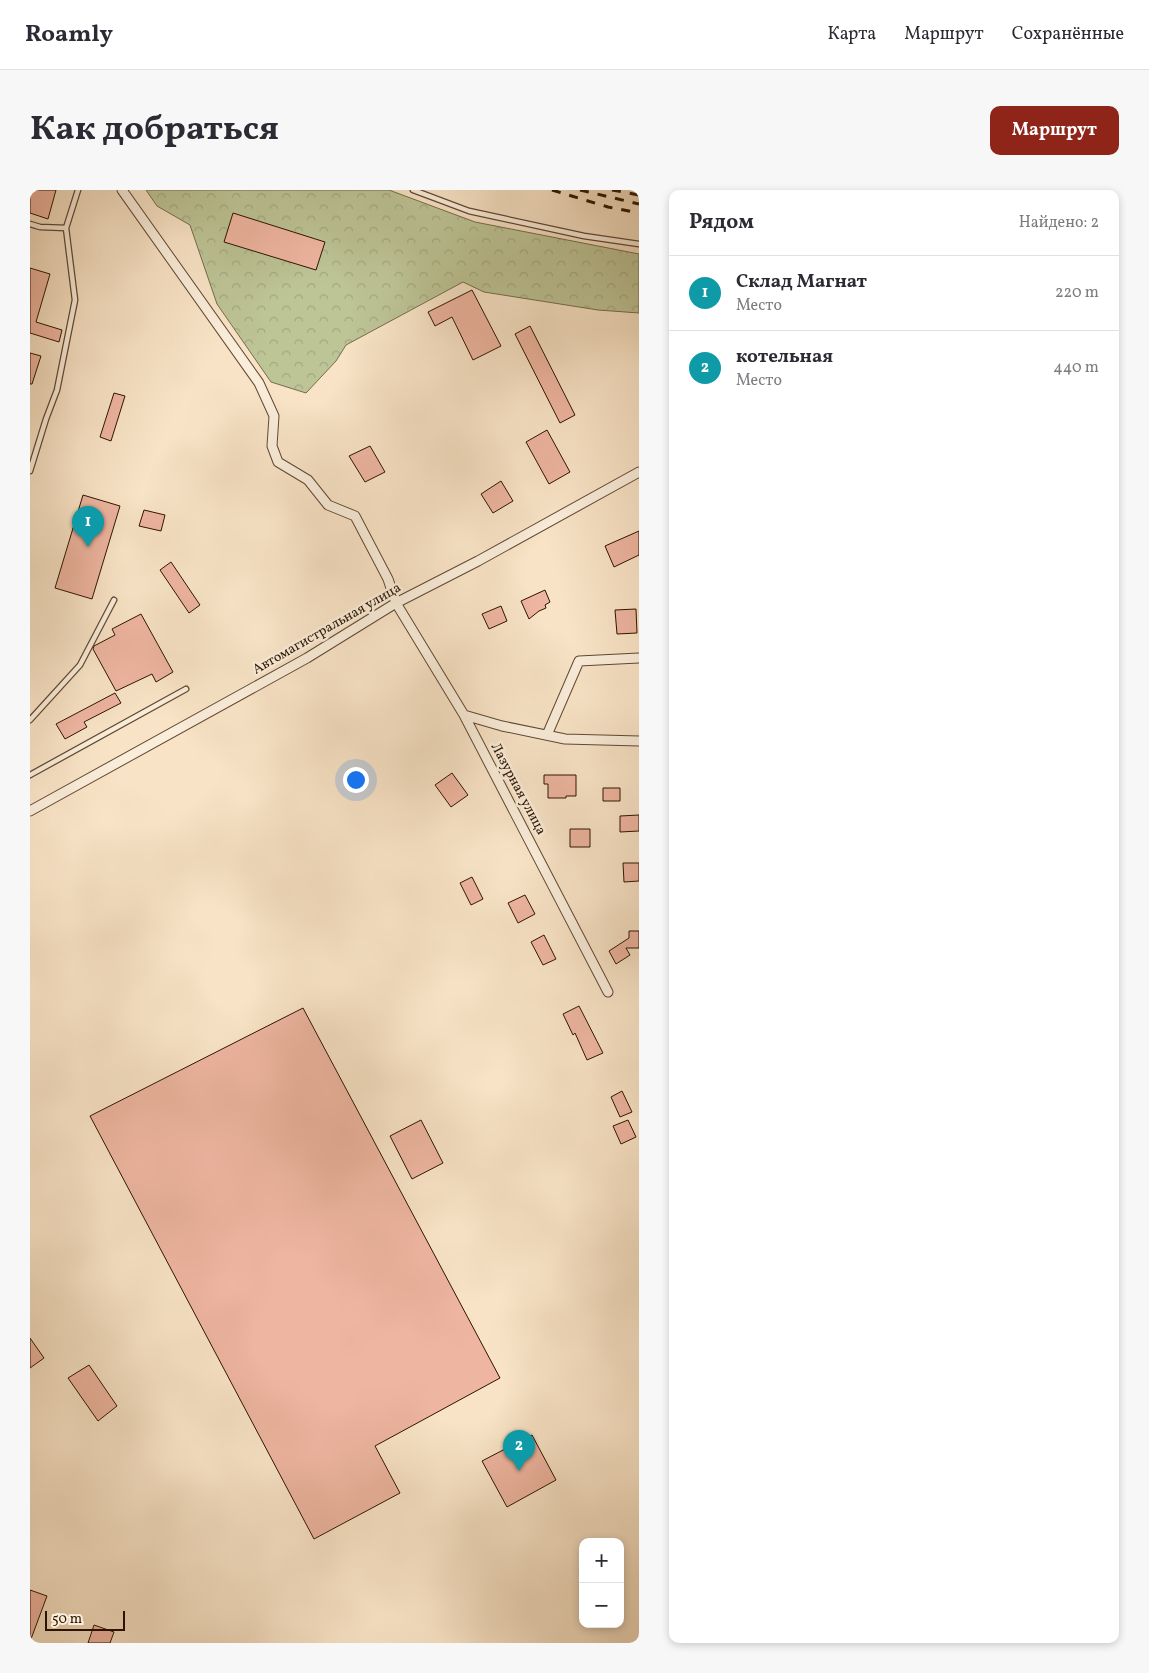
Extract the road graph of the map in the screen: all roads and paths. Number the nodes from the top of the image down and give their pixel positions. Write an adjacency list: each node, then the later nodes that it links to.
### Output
1 (78, 190): 5 (lane)
2 (122, 190): 10 (street, Лазурная улица)
3 (413, 190): 6 (lane)
4 (30, 224): 5 (lane)
5 (66, 228): 7 (lane)
6 (639, 244)
7 (30, 471)
8 (639, 472): 10 (street, Автомагистральная улица)
9 (114, 600): 14 (lane)
10 (396, 603): 13 (street, Лазурная улица); 18 (street, Автомагистральная улица)
11 (639, 658): 15 (street)
12 (186, 689): 17 (lane)
13 (464, 715): 15 (street); 19 (street, Лазурная улица)
14 (30, 720)
15 (547, 736): 16 (street)
16 (639, 741)
17 (30, 775)
18 (30, 811)
19 (608, 992)

